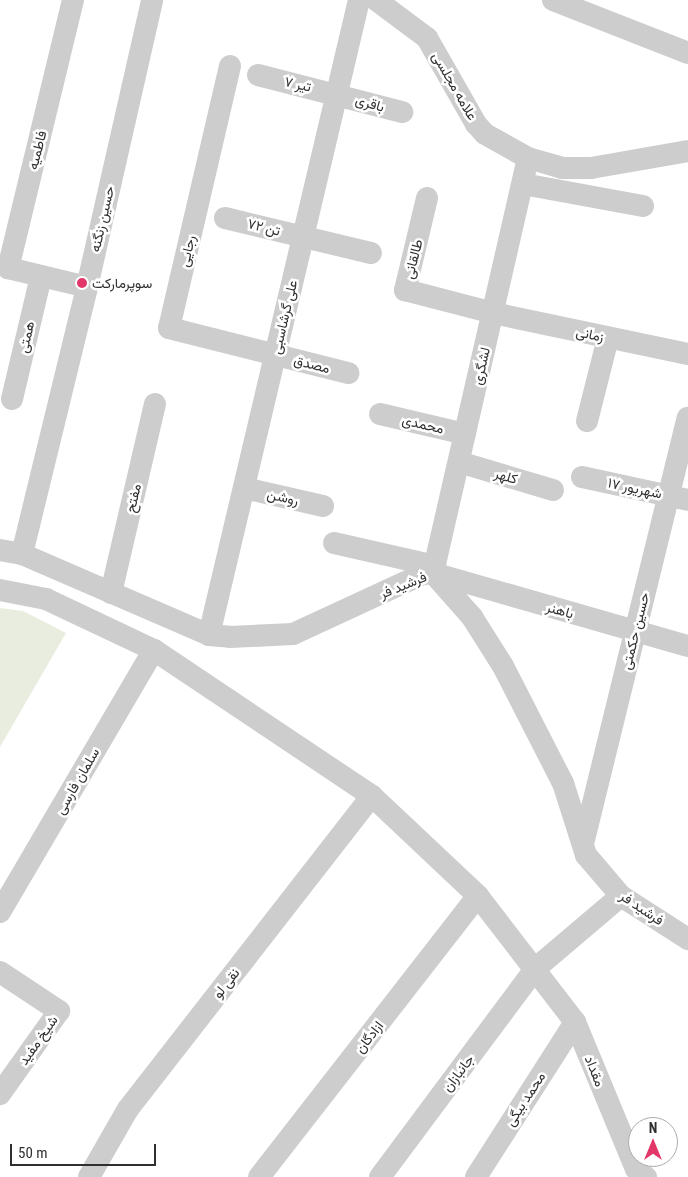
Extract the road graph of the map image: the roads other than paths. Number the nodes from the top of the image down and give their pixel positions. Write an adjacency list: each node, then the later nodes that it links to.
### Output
1 (73, 0): 19 (street, فاطمیه)
2 (152, 0): 20 (street, حسین زنگنه)
3 (359, 0): 9 (street, علی گرشاسبی)
4 (376, 0): 12 (street, علامه مجلسی)
5 (553, 0): 6 (street)
6 (688, 52)
7 (230, 66): 24 (street, رجایی)
8 (258, 75): 9 (street, ۷ تیر)
9 (337, 93): 10 (street, باقری); 17 (street, علی گرشاسبی)
10 (402, 112)
11 (688, 151): 12 (street, علامه مجلسی)
12 (528, 158): 13 (street, لشگری)
13 (523, 184): 15 (street); 21 (street, لشگری)
14 (427, 198): 21 (street, طالقانی)
15 (643, 206)
16 (225, 218): 17 (street, ۷۲ تن)
17 (303, 237): 18 (street, ۷۲ تن); 24 (street, علی گرشاسبی)
18 (371, 253)
19 (41, 276): 20 (street); 26 (street, همتی)
20 (87, 287): 39 (street, حسین زنگنه)
21 (493, 313): 22 (street, زمانی); 31 (street, لشگری)
22 (608, 338): 23 (street, زمانی); 30 (street)
23 (688, 354)
24 (275, 355): 25 (street, مصدق); 34 (street, علی گرشاسبی)
25 (348, 373)
26 (12, 399)
27 (155, 404): 42 (street, مفتح)
28 (380, 414): 31 (street, محمدی)
29 (688, 418): 36 (street, حسین حکمتی)
30 (587, 421)
31 (465, 434): 32 (street, لشگری)
32 (459, 462): 35 (street, کلهر); 40 (street, لشگری)
33 (582, 477): 36 (street, ۱۷ شهریور)
34 (244, 488): 37 (street, روشن); 44 (street, علی گرشاسبی)
35 (553, 490)
36 (678, 497): 43 (street, حسین حکمتی)
37 (323, 506)
38 (334, 543): 40 (street, باهنر)
39 (11, 552): 42 (street, فرشید فر)
40 (434, 570): 43 (street, باهنر); 44 (street, فرشید فر); 48 (street, فرشید فر)
41 (0, 590): 46 (street)
42 (111, 593): 44 (street, فرشید فر)
43 (635, 632): 45 (street, باهنر); 48 (street, حسین حکمتی)
44 (209, 634)
45 (688, 646)
46 (154, 650): 47 (street); 51 (street, سلمان فارسی)
47 (372, 796): 49 (street); 57 (street, نقی لو)
48 (582, 844): 50 (street, فرشید فر)
49 (478, 896): 53 (street); 58 (street, ازادگان)
50 (621, 896): 52 (street, فرشید فر); 53 (street, جانبازان)
51 (0, 912)
52 (688, 939)
53 (536, 968): 55 (street, مقداد); 59 (street, جانبازان)
54 (0, 972): 56 (street, شیخ مفید)
55 (575, 1022): 60 (street, محمد بیگی); 61 (street, مقداد)
56 (0, 1094)
57 (89, 1177)
58 (259, 1177)
59 (380, 1177)
60 (476, 1177)
61 (646, 1177)

